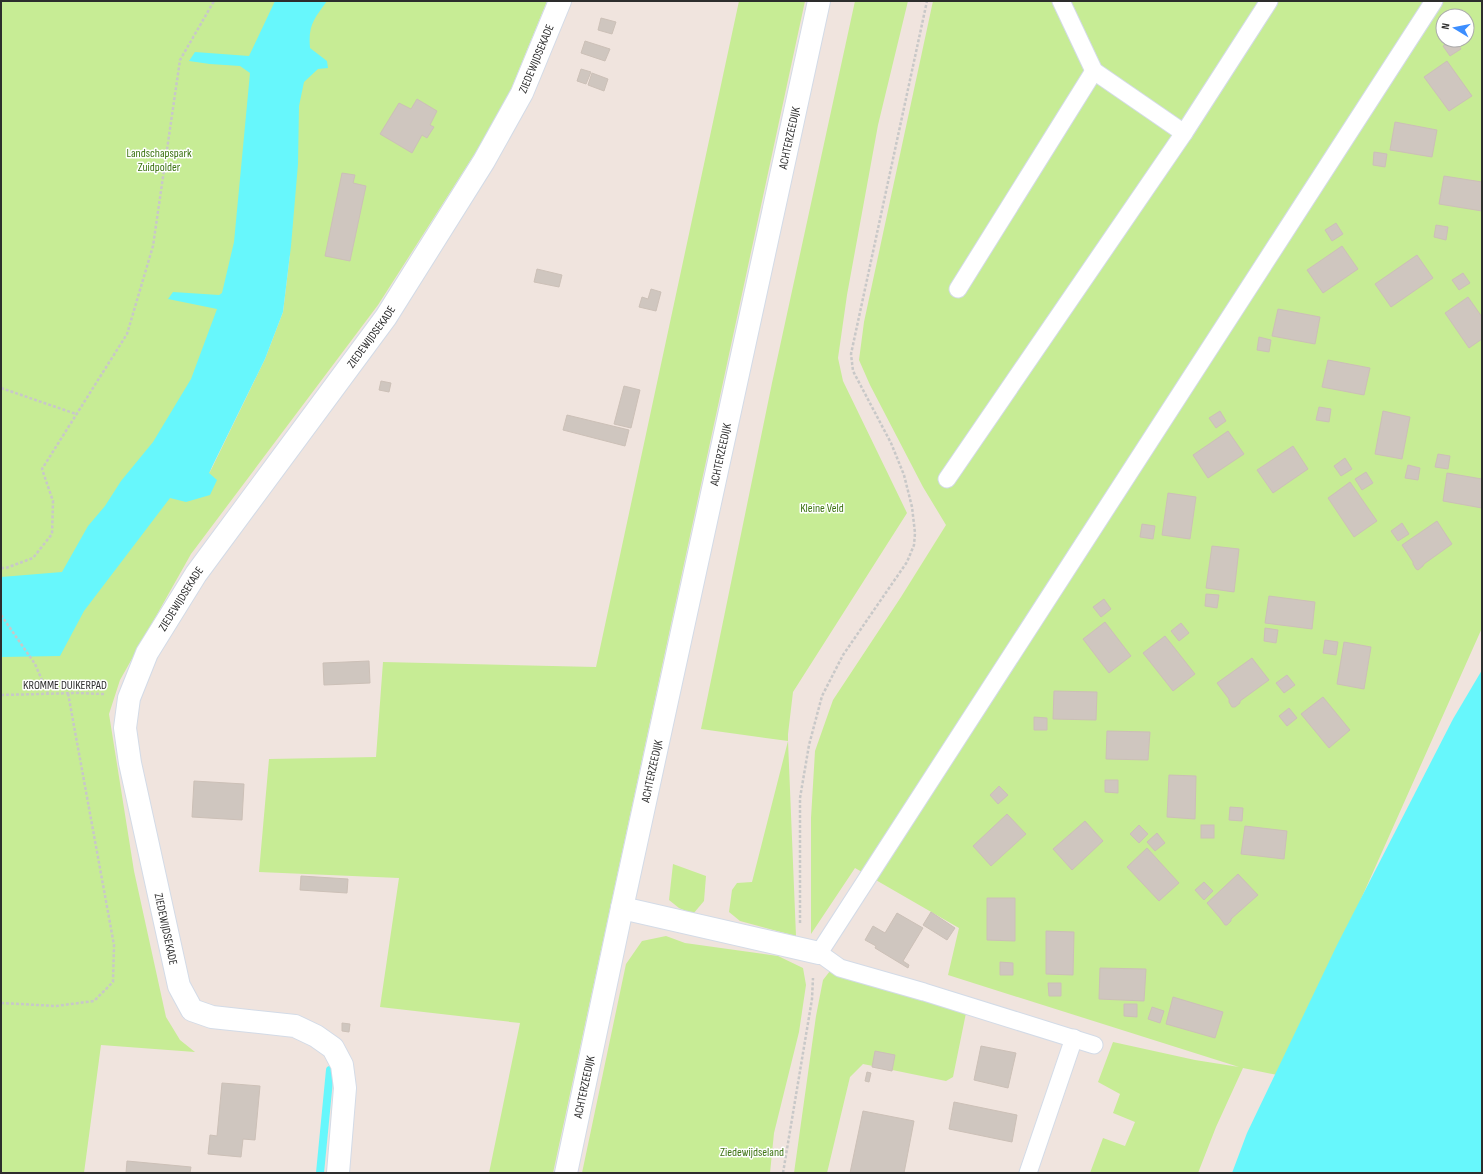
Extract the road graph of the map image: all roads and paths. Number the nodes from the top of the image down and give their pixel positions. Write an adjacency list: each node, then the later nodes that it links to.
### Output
1 (214, 1): 12 (path)
2 (560, 1): 19 (street, ZIEDEWIJDSEKADE)
3 (819, 1): 20 (street, ACHTERZEEDIJK)
4 (927, 1): 21 (path)
5 (1061, 1): 8 (lane)
6 (1269, 1): 9 (lane)
7 (1434, 1): 21 (lane)
8 (1094, 70): 9 (lane); 10 (lane)
9 (1184, 133): 13 (lane)
10 (958, 289)
11 (1, 388): 12 (path)
12 (76, 415): 14 (path)
13 (947, 479)
14 (1, 568)
15 (1, 615): 17 (path)
16 (68, 693): 17 (path, KROMME DUIKERPAD); 19 (path, KROMME DUIKERPAD); 22 (path)
17 (48, 694): 18 (path, KROMME DUIKERPAD)
18 (1, 695)
19 (129, 698): 25 (street, ZIEDEWIJDSEKADE)
20 (622, 908): 21 (street); 26 (street, ACHTERZEEDIJK)
21 (813, 952): 23 (lane); 27 (path)
22 (1, 1003)
23 (1074, 1038): 24 (lane); 28 (lane)
24 (1094, 1045)
25 (338, 1173)
26 (566, 1173)
27 (783, 1173)
28 (1028, 1173)

